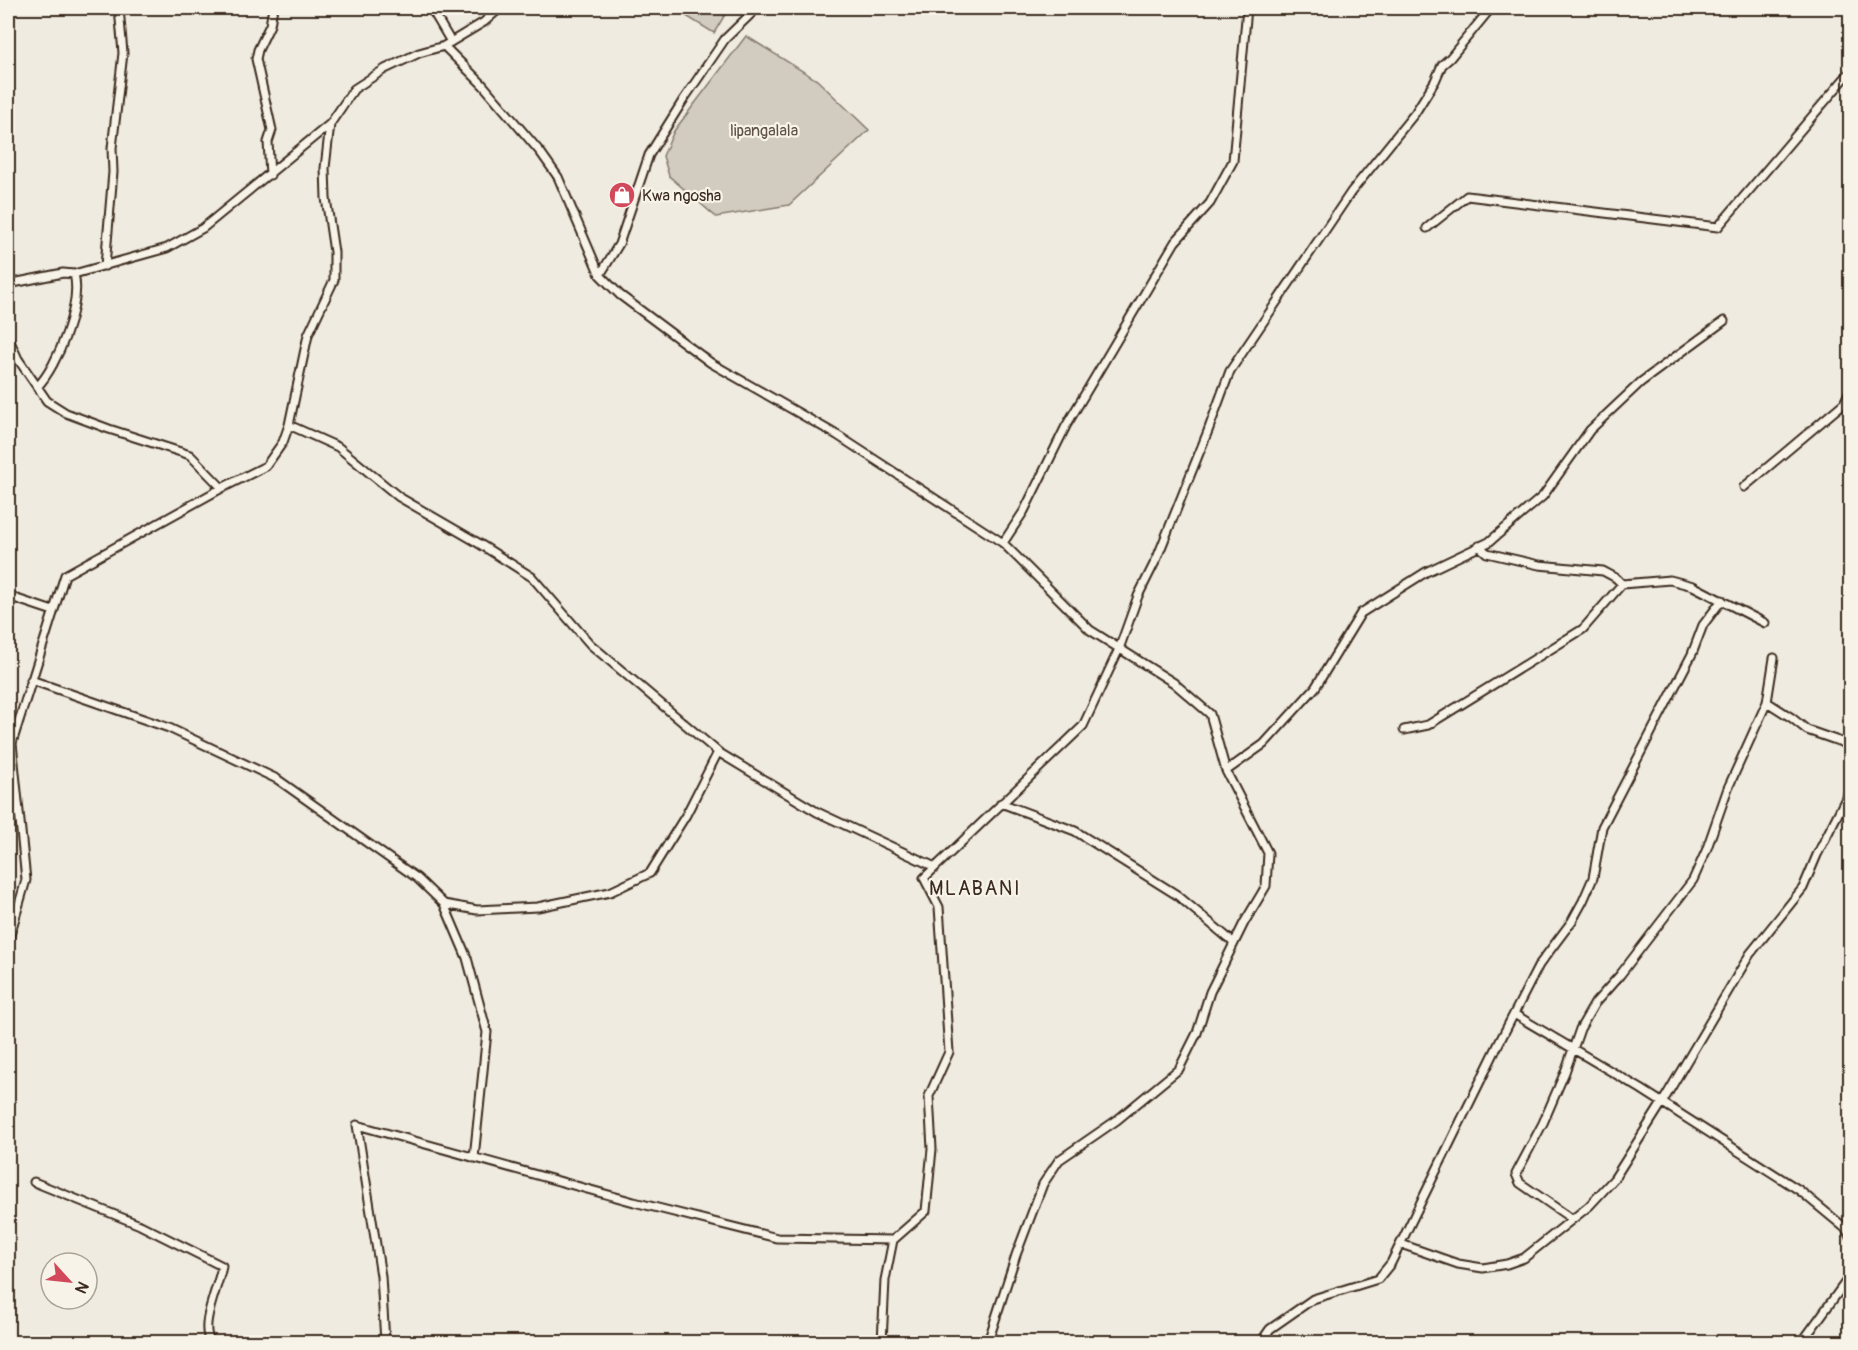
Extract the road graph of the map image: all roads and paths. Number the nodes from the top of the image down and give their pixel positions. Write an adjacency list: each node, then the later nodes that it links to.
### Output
1 (119, 8): 13 (street)
2 (273, 8): 11 (street)
3 (431, 8): 8 (street)
4 (500, 8): 8 (street)
5 (757, 8): 15 (street)
6 (1247, 8): 24 (street)
7 (1491, 8): 31 (street)
8 (448, 44): 10 (street); 15 (street)
9 (1851, 72): 12 (street)
10 (330, 124): 11 (street); 21 (street)
11 (270, 175): 13 (street)
12 (1426, 228)
13 (105, 266): 14 (street)
14 (74, 274): 16 (street); 19 (street)
15 (600, 275): 24 (street)
16 (8, 284)
17 (1724, 321): 25 (street)
18 (8, 338): 19 (street)
19 (37, 387): 23 (street)
20 (1851, 391): 22 (street)
21 (289, 425): 23 (street); 37 (street)
22 (1744, 487)
23 (222, 488): 29 (street)
24 (1003, 543): 31 (street)
25 (1479, 546): 26 (street); 38 (street)
26 (1622, 585): 28 (street); 35 (street)
27 (8, 596): 29 (street)
28 (1722, 600): 30 (street); 45 (street)
29 (53, 611): 33 (street)
30 (1765, 623)
31 (1119, 648): 38 (street); 40 (street)
32 (1774, 658): 34 (street)
33 (31, 680): 42 (street); 43 (street)
34 (1767, 702): 36 (street); 46 (street)
35 (1404, 730)
36 (1851, 745)
37 (718, 752): 41 (street); 42 (street)
38 (1226, 771): 44 (street)
39 (1851, 790): 47 (street)
40 (1001, 803): 41 (street); 44 (street)
41 (935, 867): 52 (street)
42 (444, 904): 48 (street)
43 (8, 942)
44 (1234, 943): 58 (street)
45 (1514, 1014): 46 (street); 53 (street)
46 (1572, 1048): 47 (street); 50 (street)
47 (1662, 1103): 50 (street); 51 (street)
48 (474, 1158): 52 (street); 56 (street)
49 (34, 1182): 55 (street)
50 (1572, 1219): 53 (street)
51 (1851, 1235)
52 (892, 1240): 57 (street)
53 (1401, 1244): 59 (street)
54 (1851, 1276): 60 (street)
55 (211, 1342)
56 (386, 1342)
57 (882, 1342)
58 (988, 1342)
59 (1262, 1342)
60 (1802, 1342)

